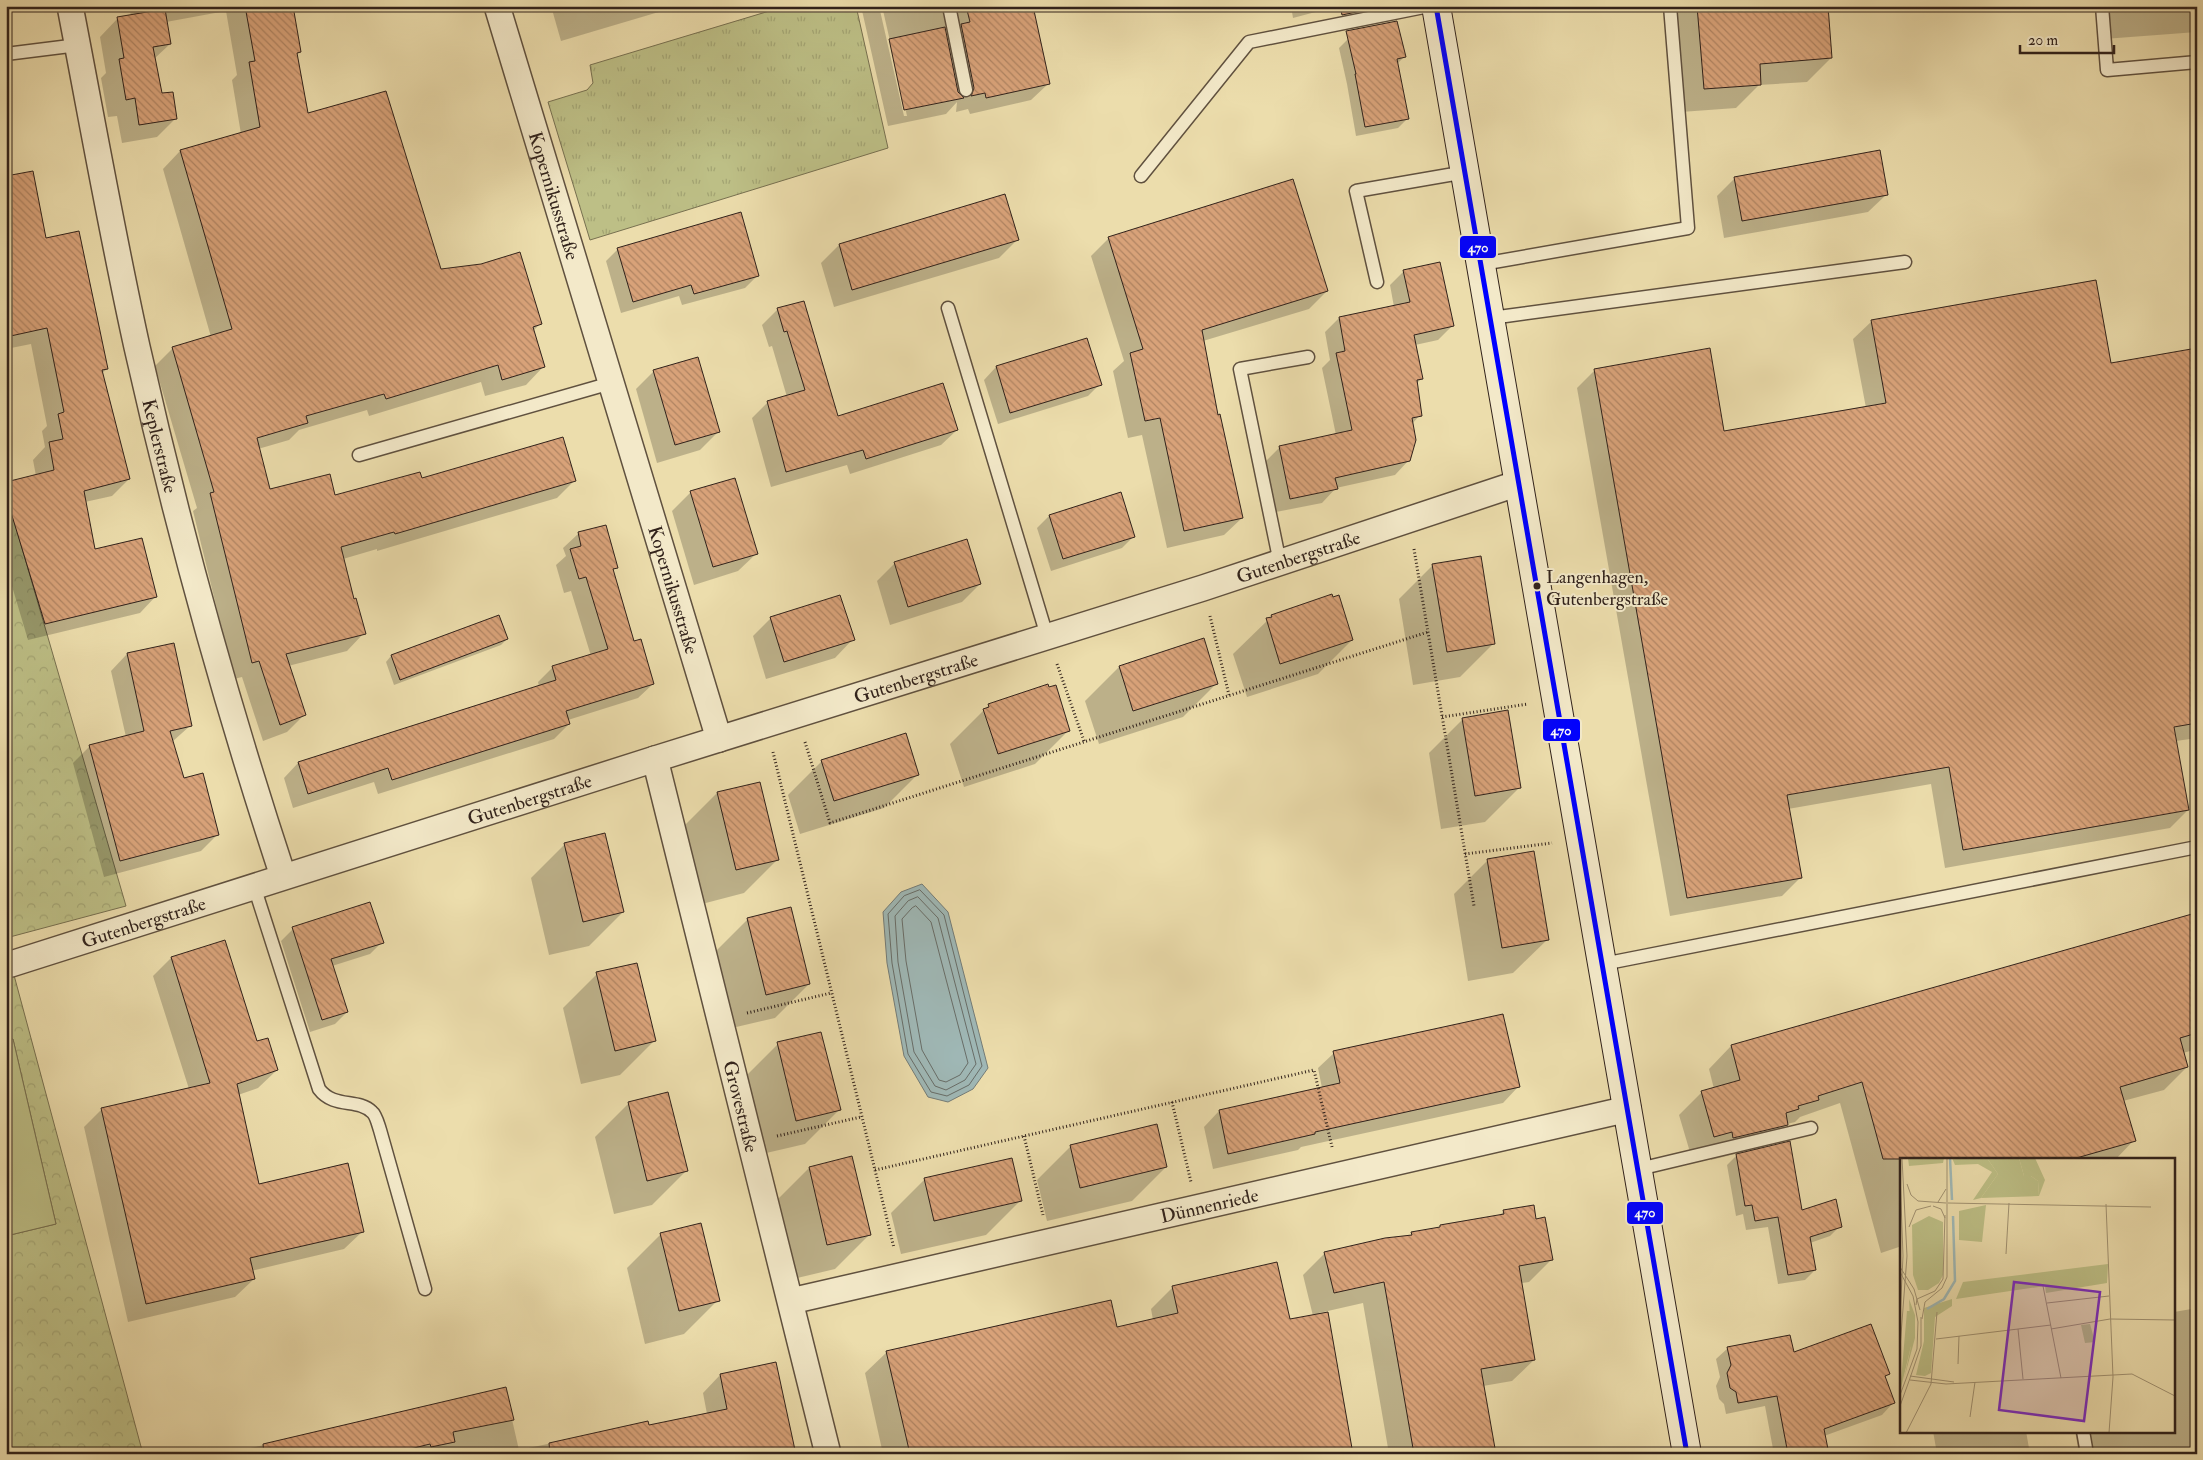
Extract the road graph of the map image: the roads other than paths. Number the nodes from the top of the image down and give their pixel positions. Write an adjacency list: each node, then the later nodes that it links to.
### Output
1 (70, 6): 8 (street, Keplerstraße)
2 (497, 6): 20 (street, Kopernikusstraße)
3 (949, 6): 11 (lane)
4 (1429, 6): 13 (lane)
5 (1436, 6): 12 (street)
6 (1670, 6): 15 (lane)
7 (2102, 6): 10 (lane)
8 (78, 44): 9 (lane); 28 (street, Keplerstraße)
9 (6, 54)
10 (2197, 62)
11 (966, 90)
12 (1466, 172): 15 (street); 16 (lane)
13 (1141, 176)
14 (1905, 262): 18 (lane)
15 (1482, 264): 18 (street)
16 (1377, 282)
17 (948, 308): 24 (lane)
18 (1491, 318): 22 (street)
19 (1308, 357): 23 (lane)
20 (611, 383): 21 (lane); 25 (street, Kopernikusstraße)
21 (359, 456)
22 (1520, 483): 23 (street, Gutenbergstraße); 31 (street)
23 (1280, 562): 24 (street, Gutenbergstraße)
24 (1047, 636): 25 (street, Gutenbergstraße)
25 (719, 739): 26 (street, Gutenbergstraße)
26 (655, 759): 28 (street, Gutenbergstraße); 36 (street, Grovestraße)
27 (2197, 847): 31 (lane)
28 (283, 876): 29 (street, Gutenbergstraße)
29 (254, 886): 30 (street, Gutenbergstraße); 35 (lane)
30 (11, 964)
31 (1603, 964): 32 (street)
32 (1628, 1109): 34 (street); 36 (street, Dünnenriede)
33 (1811, 1128): 34 (lane)
34 (1639, 1169): 39 (street)
35 (425, 1289)
36 (790, 1301): 38 (street, Grovestraße)
37 (2083, 1432): 40 (lane)
38 (828, 1454)
39 (1687, 1454)
40 (2087, 1454)

